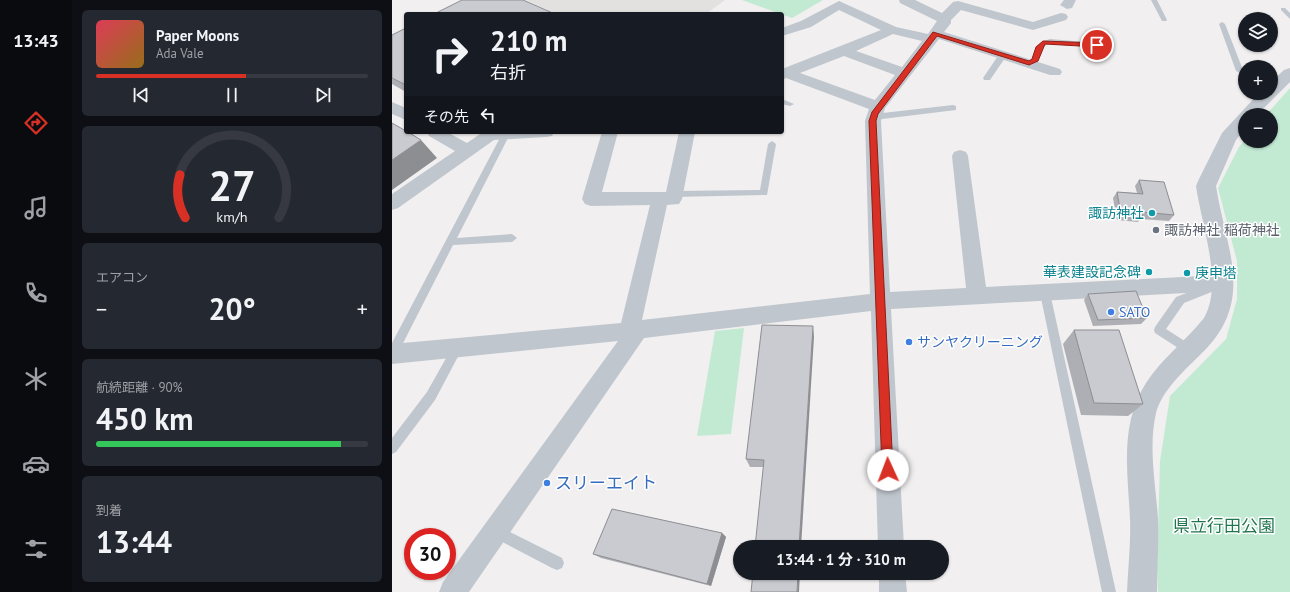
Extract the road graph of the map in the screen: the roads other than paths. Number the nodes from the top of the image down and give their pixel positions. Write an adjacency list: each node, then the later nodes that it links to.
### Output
1 (905, 0): 6 (street)
2 (1154, 0): 7 (lane)
3 (1283, 9): 5 (lane)
4 (1061, 17): 6 (street)
5 (1290, 17)
6 (944, 19): 11 (street)
7 (1164, 20)
8 (1222, 24): 16 (lane)
9 (892, 30): 10 (street); 11 (street); 13 (street)
10 (784, 31)
11 (933, 36): 14 (street); 18 (street)
12 (1097, 45): 15 (lane)
13 (844, 51): 18 (street); 20 (street)
14 (1003, 55): 15 (street); 21 (lane)
15 (1029, 63): 17 (street)
16 (1238, 66)
17 (1056, 72)
18 (904, 73): 27 (street)
19 (1290, 73): 22 (street)
20 (784, 74): 27 (street)
21 (987, 78)
22 (1278, 84)
23 (1261, 100): 26 (street)
24 (392, 107): 28 (street)
25 (953, 108): 27 (lane)
26 (1254, 108)
27 (876, 112): 44 (street)
28 (404, 114)
29 (1238, 125): 41 (street)
30 (439, 134): 35 (street)
31 (506, 134): 35 (street); 40 (lane)
32 (609, 134): 37 (street)
33 (686, 134): 37 (street)
34 (772, 144): 37 (lane)
35 (466, 150): 38 (street)
36 (960, 156): 43 (street)
37 (667, 196): 45 (street)
38 (392, 204)
39 (512, 238): 40 (lane)
40 (450, 242): 48 (lane)
41 (1222, 283): 42 (street); 47 (street); 47 (lane)
42 (1045, 292): 43 (street); 56 (lane)
43 (977, 296): 44 (street)
44 (881, 301): 45 (street); 51 (street)
45 (634, 330): 46 (street); 50 (street)
46 (458, 347): 48 (street); 49 (lane)
47 (1190, 350): 57 (street)
48 (392, 354)
49 (392, 448)
50 (496, 531): 52 (lane); 54 (street)
51 (891, 540)
52 (557, 563)
53 (892, 580): 55 (street)
54 (453, 592)
55 (892, 592)
56 (1109, 592)
57 (1142, 592)

